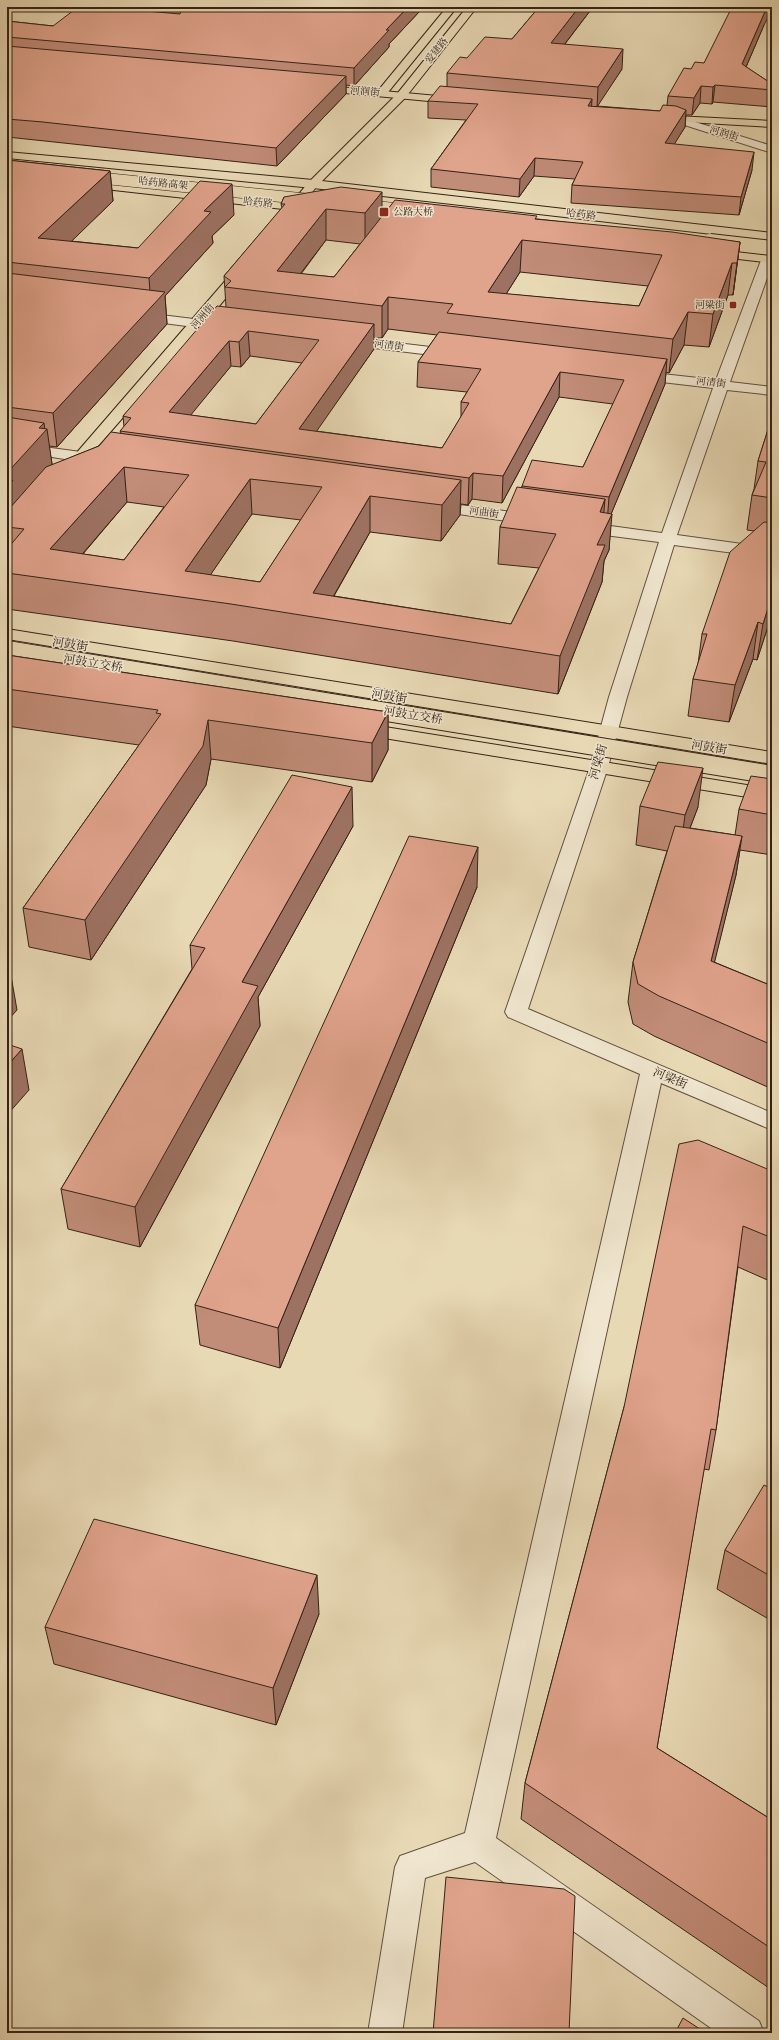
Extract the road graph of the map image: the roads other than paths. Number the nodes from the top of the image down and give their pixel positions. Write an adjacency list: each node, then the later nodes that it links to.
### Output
1 (452, 7): 4 (main road, 爱建路)
2 (472, 7): 5 (main road, 爱建路)
3 (310, 87): 4 (main road, 河润街)
4 (381, 94): 5 (main road, 河润街)
5 (401, 96): 6 (main road, 河润街); 14 (main road)
6 (472, 102)
7 (644, 117): 8 (main road, 河润街)
8 (676, 119): 9 (main road, 河润街); 10 (main road); 11 (street, 河润街)
9 (772, 124)
10 (772, 133)
11 (772, 150)
12 (7, 155): 14 (main road, 哈药路)
13 (70, 179): 15 (main road, 哈药路); 16 (main road, 哈药路高架, bridge)
14 (313, 184): 15 (main road); 20 (main road, 哈药路)
15 (294, 207): 16 (main road, 哈药路); 18 (main road)
16 (334, 207): 17 (main road, 哈药路)
17 (431, 217)
18 (279, 225)
19 (662, 236): 22 (main road, bridge)
20 (772, 237)
21 (696, 251): 22 (main road)
22 (771, 253): 30 (street, 河梁街)
23 (254, 256): 25 (main road, 河洲街)
24 (122, 314): 25 (street)
25 (198, 323): 26 (street); 33 (main road, 河洲街)
26 (230, 327)
27 (333, 339): 28 (street, 河清街)
28 (467, 355)
29 (625, 373): 30 (street, 河清街)
30 (720, 384): 31 (street, 河清街); 39 (street, 河梁街)
31 (772, 391)
32 (7, 446): 33 (street)
33 (80, 457): 34 (street); 35 (main road, 河洲街)
34 (119, 462)
35 (54, 487)
36 (417, 504): 37 (street, 河曲街)
37 (550, 522)
38 (565, 525): 39 (street)
39 (667, 539): 40 (street); 44 (street, 河梁街)
40 (772, 553)
41 (7, 634): 44 (main road, 河鼓街)
42 (7, 650): 47 (main road, 河鼓立交桥, bridge)
43 (346, 726): 46 (main road)
44 (607, 732): 45 (main road, 河鼓街); 46 (street, 河梁街)
45 (772, 758)
46 (599, 767): 48 (main road); 49 (street, 河梁街)
47 (772, 775)
48 (772, 795)
49 (652, 1072): 50 (street, 河梁街); 51 (street)
50 (772, 1122)
51 (478, 1845): 52 (street); 53 (street)
52 (385, 2033)
53 (747, 2033)

